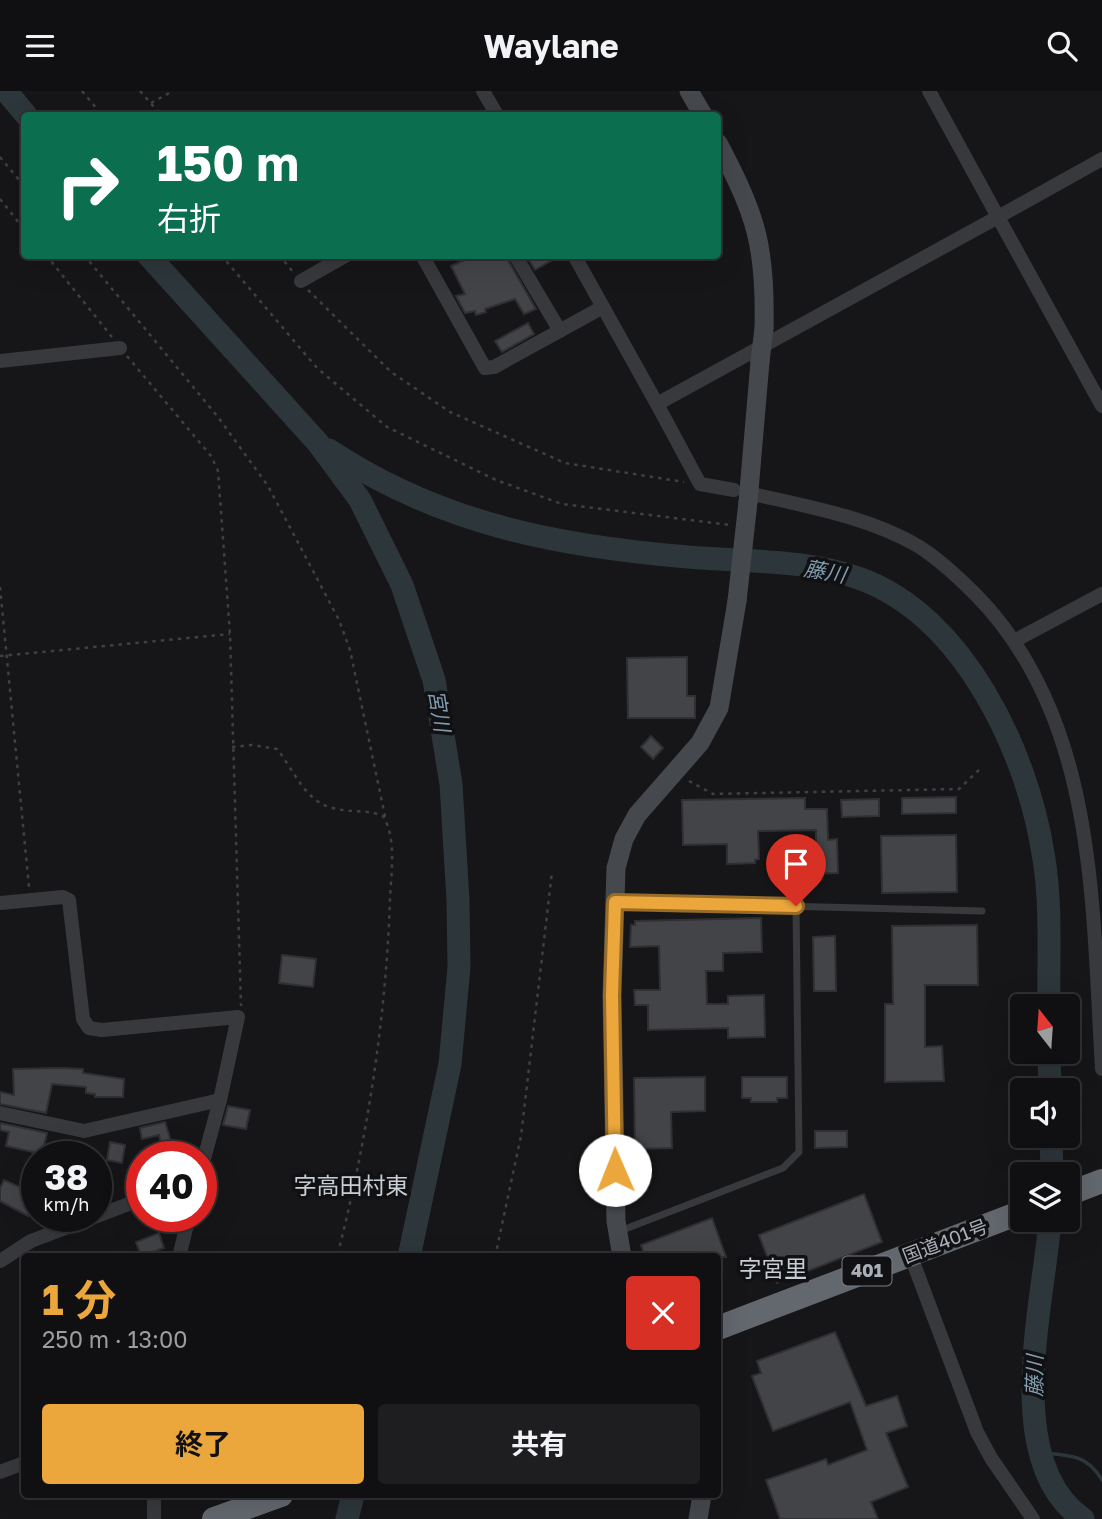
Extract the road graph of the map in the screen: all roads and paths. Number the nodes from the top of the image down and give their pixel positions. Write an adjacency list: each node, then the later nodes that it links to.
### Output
1 (82, 91): 8 (path)
2 (140, 91): 7 (path)
3 (173, 91): 7 (path)
4 (483, 91): 10 (street)
5 (690, 91): 11 (street)
6 (929, 91): 17 (street)
7 (150, 103): 9 (path)
8 (100, 112)
9 (158, 112)
10 (495, 112)
11 (701, 112)
12 (721, 149): 35 (street, bridge)
13 (0, 157): 15 (path)
14 (1102, 159): 17 (street)
15 (21, 182)
16 (0, 199): 18 (path)
17 (998, 217): 32 (street); 33 (street)
18 (21, 225)
19 (49, 259): 30 (path)
20 (87, 259): 46 (path)
21 (224, 259): 36 (path)
22 (282, 259): 27 (path)
23 (340, 259): 27 (street)
24 (424, 259): 29 (street)
25 (516, 259): 29 (street)
26 (576, 259): 28 (street)
27 (301, 281): 34 (path)
28 (603, 307): 29 (street); 33 (street)
29 (560, 331)
30 (120, 348): 31 (street); 39 (path)
31 (0, 361)
32 (1100, 398)
33 (657, 404): 34 (street)
34 (700, 484): 35 (street)
35 (746, 496): 40 (street); 44 (street, bridge)
36 (737, 525)
37 (0, 587): 42 (path)
38 (1102, 594): 40 (street)
39 (230, 634): 42 (path); 43 (path)
40 (1014, 641): 54 (street)
41 (0, 656): 42 (path)
42 (7, 656): 48 (path)
43 (232, 747): 46 (path); 53 (path)
44 (677, 768): 45 (path); 49 (street)
45 (981, 768)
46 (386, 821): 66 (path)
47 (552, 872): 67 (path)
48 (30, 900): 50 (street); 53 (street)
49 (615, 902): 51 (lane); 63 (street)
50 (0, 903)
51 (796, 906): 52 (lane); 63 (lane)
52 (982, 911)
53 (237, 1017): 55 (street)
54 (1102, 1069)
55 (220, 1100): 56 (street); 57 (street)
56 (0, 1113)
57 (209, 1141)
58 (1102, 1181): 59 (highway)
59 (1080, 1189)
60 (126, 1205): 64 (street)
61 (1010, 1216): 70 (highway, 国道401号 / 401)
62 (185, 1232): 65 (street)
63 (618, 1232): 68 (street)
64 (23, 1253)
65 (180, 1253)
66 (338, 1253)
67 (496, 1253)
68 (621, 1253)
69 (21, 1254): 71 (street)
70 (911, 1254): 72 (highway, 国道401号 / 401); 81 (street)
71 (0, 1261)
72 (721, 1327)
73 (21, 1464): 74 (street)
74 (0, 1472)
75 (154, 1498): 78 (street)
76 (272, 1498): 79 (highway)
77 (702, 1498): 80 (street)
78 (154, 1519)
79 (214, 1519)
80 (698, 1519)
81 (1033, 1519)

